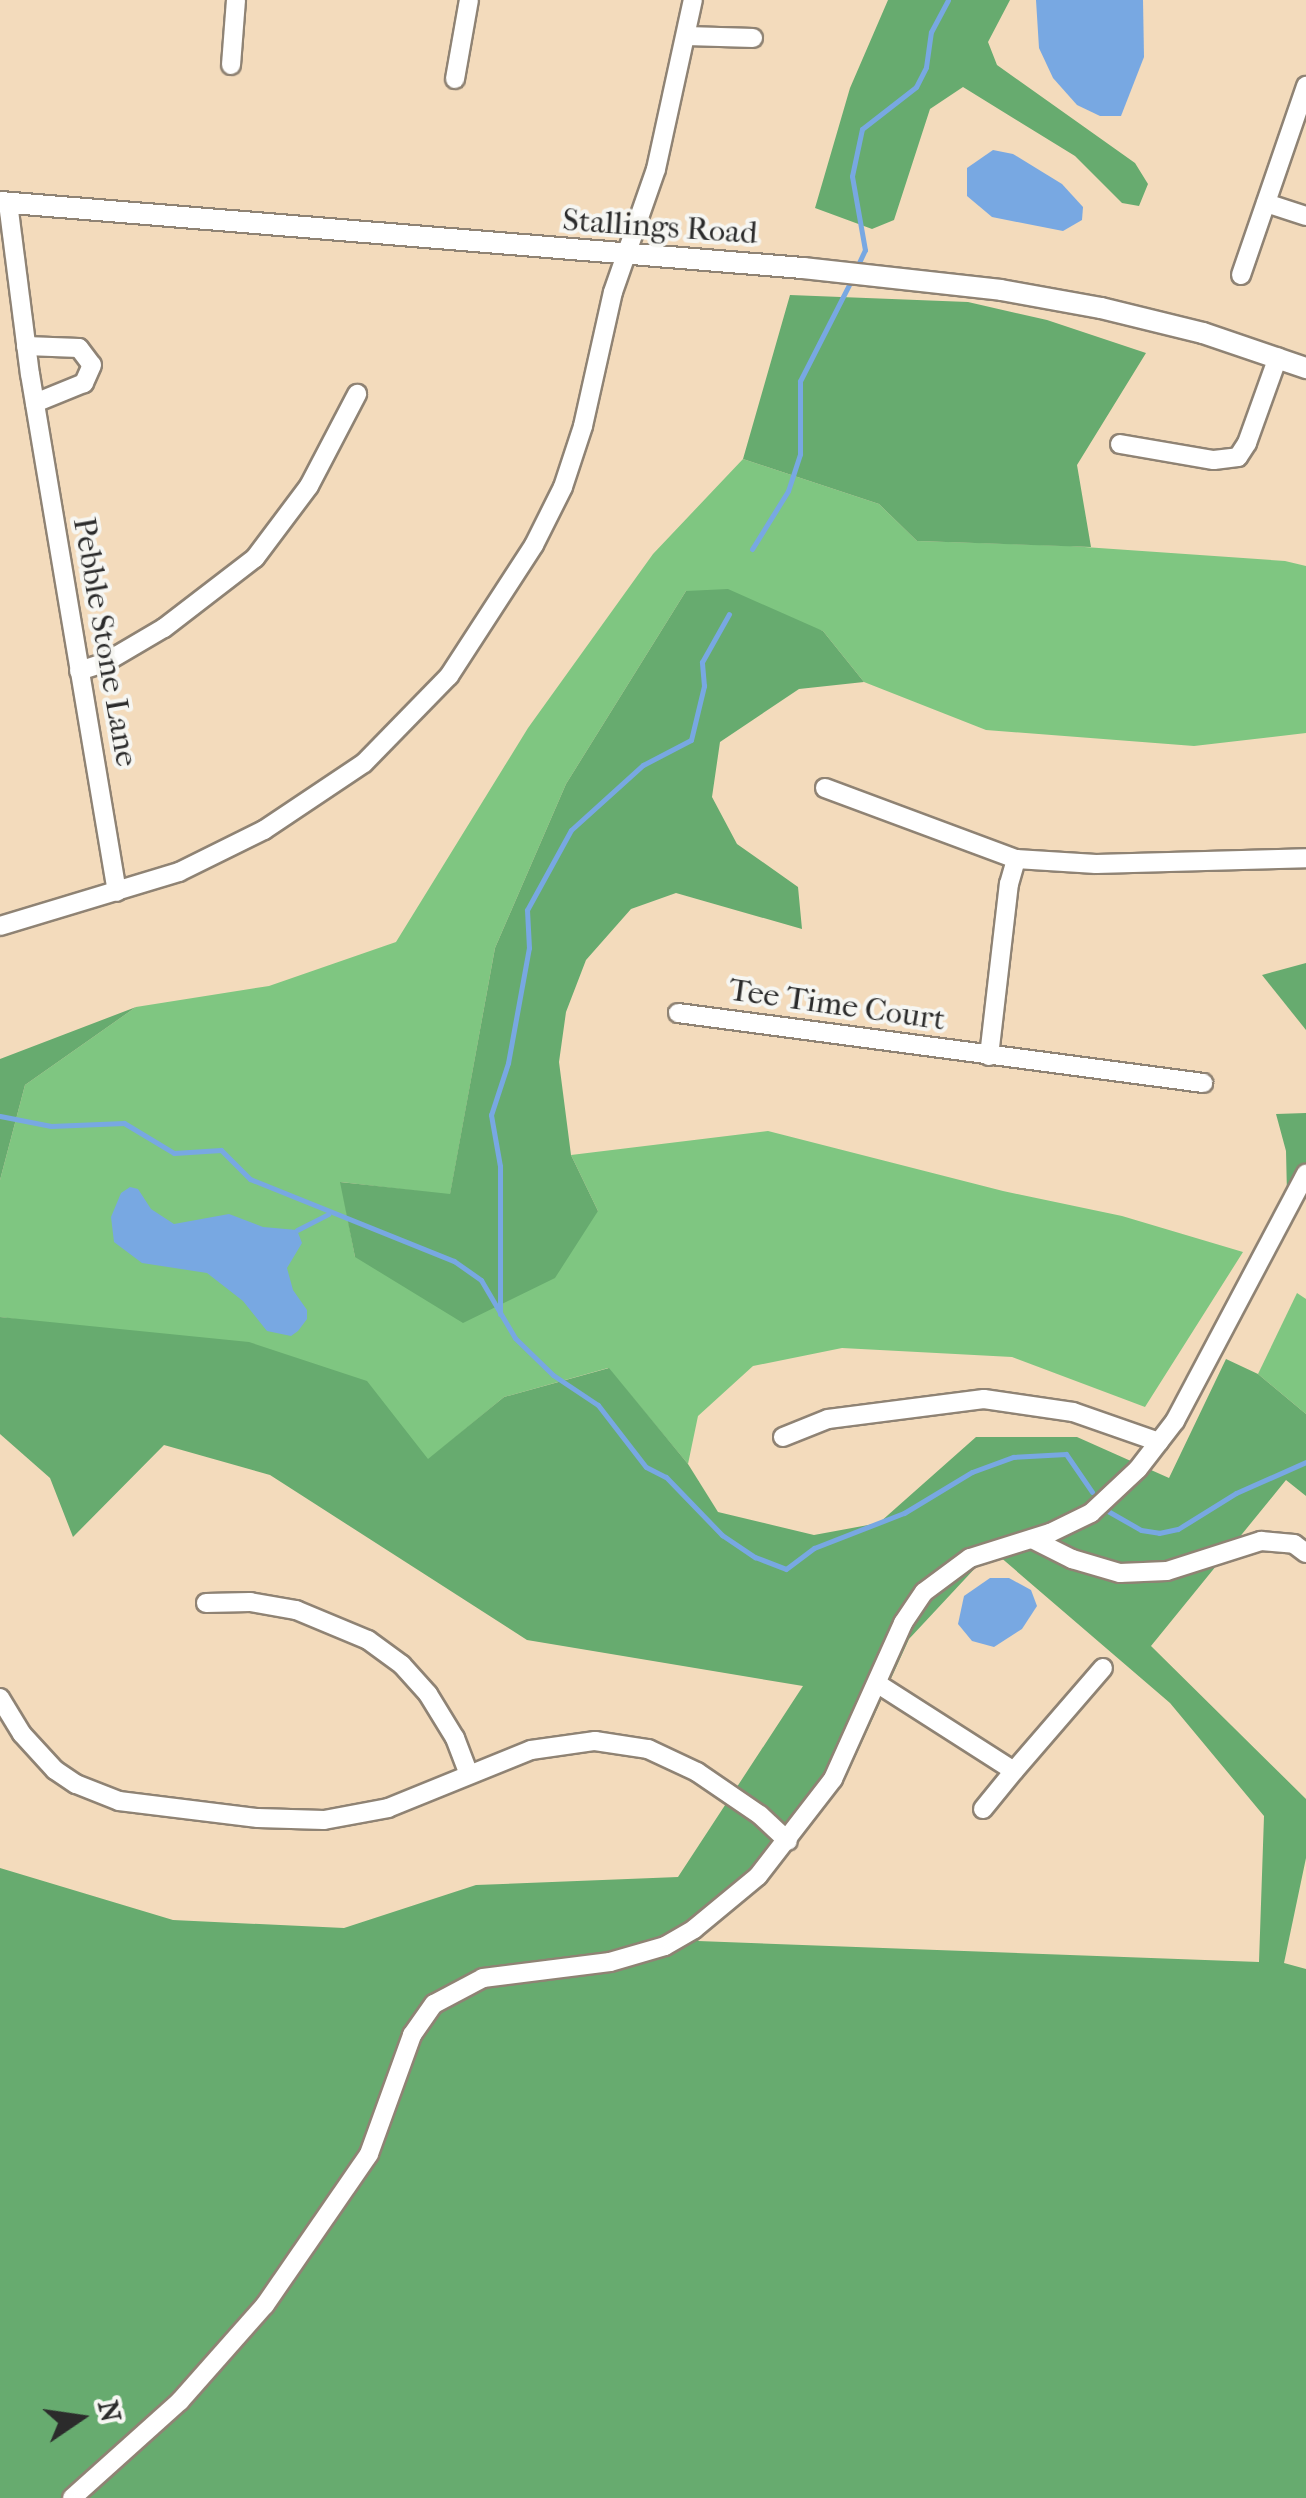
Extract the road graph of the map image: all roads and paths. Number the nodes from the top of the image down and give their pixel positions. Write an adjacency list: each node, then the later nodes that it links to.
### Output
1 (236, 0): 6 (street)
2 (470, 0): 7 (street)
3 (693, 0): 4 (street)
4 (687, 36): 5 (street); 12 (street)
5 (753, 38)
6 (231, 65)
7 (455, 78)
8 (1306, 86): 10 (street)
9 (4, 202): 12 (street, Stallings Road); 14 (street, Pebble Stone Lane)
10 (1266, 202): 11 (street); 13 (street)
11 (1306, 216)
12 (626, 255): 15 (street, Stallings Road); 24 (street)
13 (1240, 275)
14 (26, 346): 18 (street, Pebble Stone Lane); 18 (street)
15 (1278, 356): 16 (street, Stallings Road); 19 (street)
16 (1306, 368)
17 (357, 394): 20 (street)
18 (35, 403): 20 (street, Pebble Stone Lane)
19 (1120, 444)
20 (79, 671): 24 (street, Pebble Stone Lane)
21 (824, 788): 23 (street)
22 (1306, 858): 23 (street)
23 (1016, 859): 27 (street)
24 (117, 892): 25 (street)
25 (0, 926)
26 (678, 1013): 27 (street, Tee Time Court)
27 (988, 1056): 28 (street, Tee Time Court)
28 (1203, 1083)
29 (1304, 1183): 31 (street)
30 (783, 1436): 31 (street)
31 (1159, 1442): 32 (street)
32 (1032, 1538): 33 (street); 36 (street)
33 (1306, 1552)
34 (206, 1603): 39 (street)
35 (1103, 1668): 38 (street)
36 (878, 1684): 38 (street); 41 (street)
37 (0, 1698): 39 (street)
38 (1014, 1771): 40 (street)
39 (469, 1774): 41 (street)
40 (982, 1809)
41 (788, 1841): 42 (street)
42 (72, 2498)

